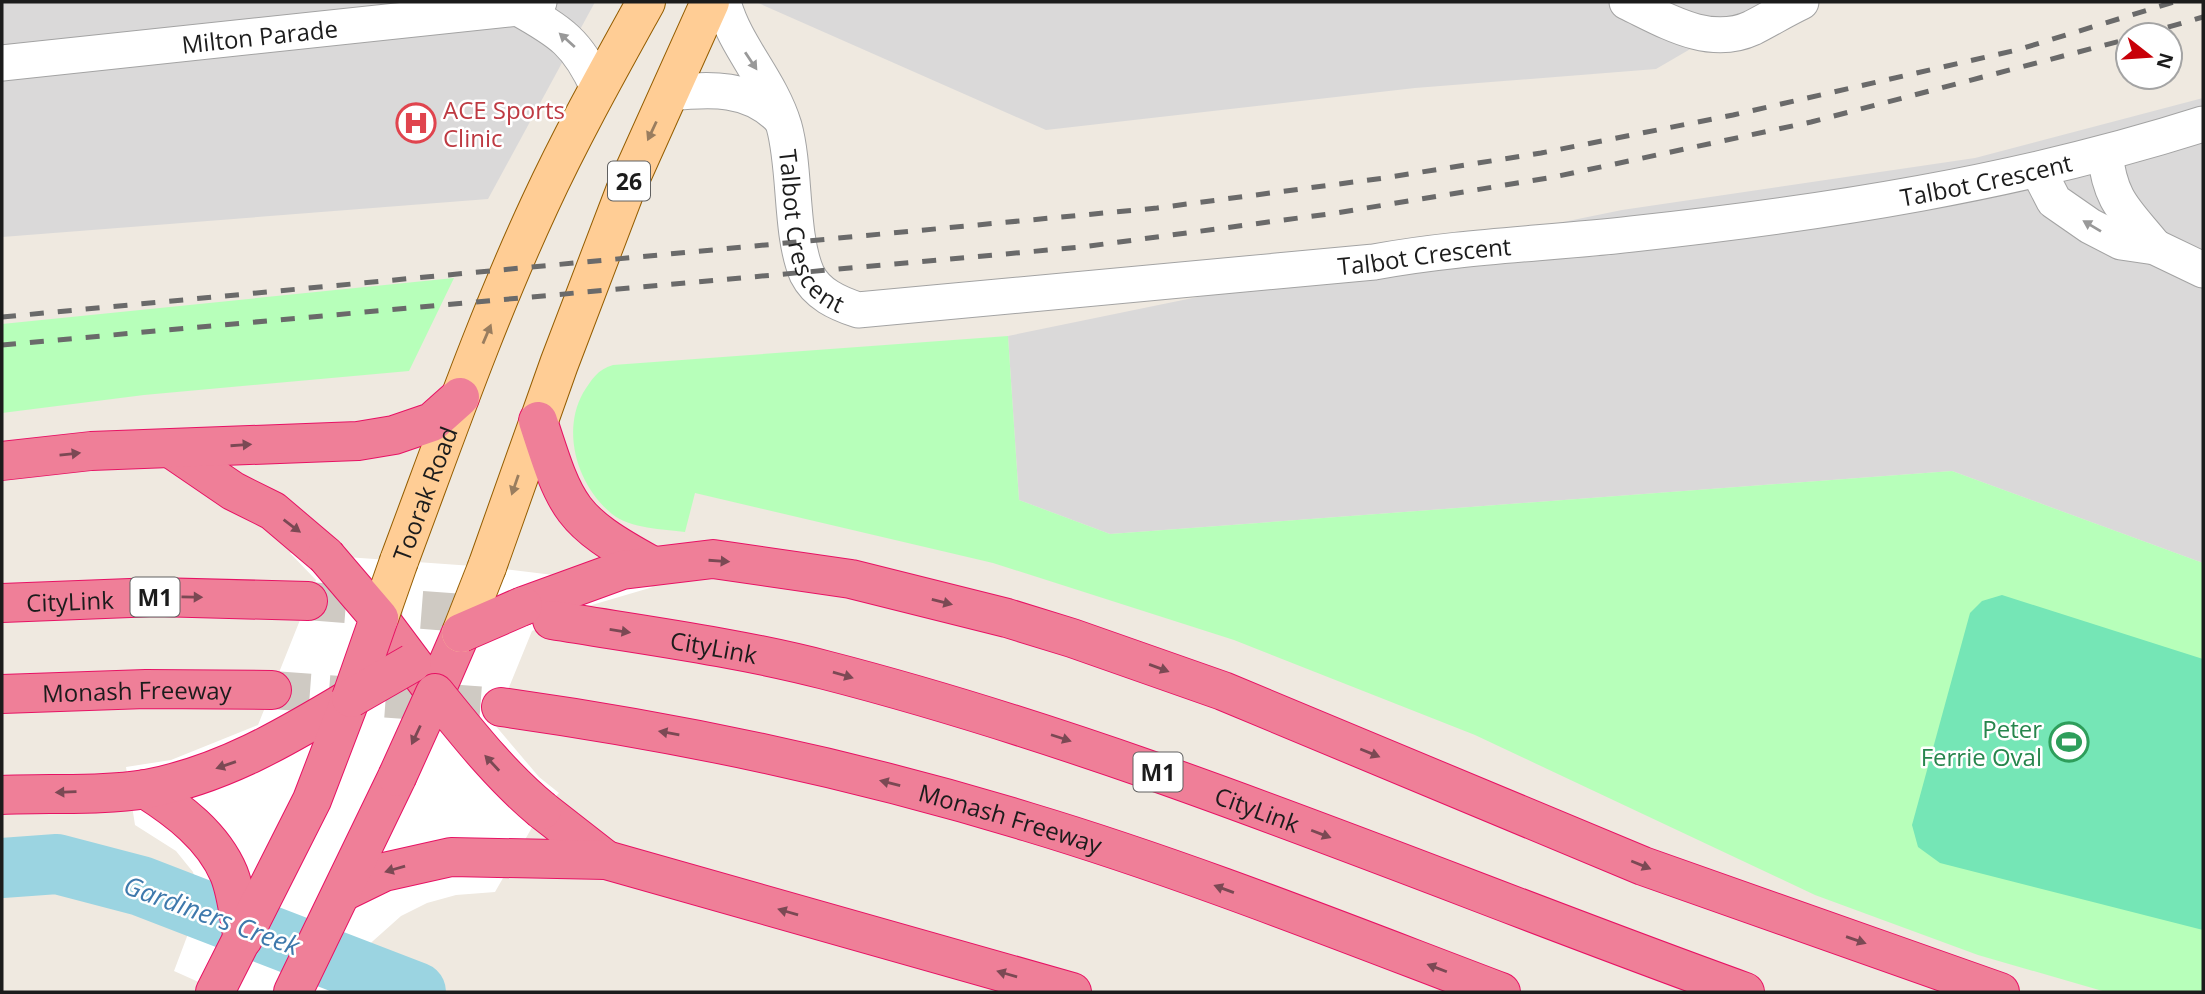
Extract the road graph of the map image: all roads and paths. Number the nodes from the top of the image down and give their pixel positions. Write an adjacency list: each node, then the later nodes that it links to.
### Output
1 (646, 2): 8 (main road, Toorak Road)
2 (710, 2): 9 (main road, 26)
3 (723, 2): 10 (street, Talbot Crescent, one-way to 10)
4 (1627, 2): 5 (street)
5 (1801, 2)
6 (528, 5): 7 (street, Milton Parade); 8 (street, Milton Parade, one-way to 6)
7 (2, 63)
8 (598, 88): 16 (main road, Toorak Road, one-way to 8)
9 (669, 93): 10 (street, Talbot Crescent); 17 (main road, 26, one-way to 17)
10 (781, 119): 13 (street, Talbot Crescent)
11 (2203, 124): 12 (street, Talbot Crescent)
12 (2105, 153): 13 (street, Talbot Crescent); 14 (street)
13 (2038, 170): 14 (street, one-way to 13)
14 (2155, 247): 15 (street)
15 (2203, 270)
16 (460, 397): 18 (highway, one-way to 16); 23 (main road, Toorak Road, bridge)
17 (538, 421): 20 (highway); 25 (main road, 26, one-way to 25, bridge)
18 (173, 450): 19 (highway, one-way to 18); 23 (highway, one-way to 23, bridge)
19 (2, 461)
20 (651, 565): 25 (highway, bridge); 42 (highway, one-way to 42)
21 (308, 601): 22 (highway, CityLink / M1, one-way to 21)
22 (2, 603)
23 (379, 618): 26 (highway); 30 (highway, Toorak Road, bridge)
24 (552, 621): 41 (highway, CityLink / M1, one-way to 41)
25 (461, 634): 26 (highway); 28 (highway, 26)
26 (412, 663): 28 (highway); 30 (highway, bridge)
27 (272, 690): 29 (highway, Monash Freeway)
28 (435, 693): 34 (highway, one-way to 28, bridge); 35 (highway, 26, one-way to 35, bridge)
29 (2, 694)
30 (351, 698): 32 (highway, one-way to 32); 36 (highway, Toorak Road)
31 (501, 707): 40 (highway, Monash Freeway, one-way to 31)
32 (137, 789): 33 (highway, one-way to 33); 36 (highway)
33 (2, 795)
34 (606, 860): 35 (highway, one-way to 35); 39 (highway, one-way to 34)
35 (343, 892): 38 (highway, 26)
36 (243, 939): 37 (highway, Toorak Road)
37 (216, 991)
38 (293, 992)
39 (1072, 992)
40 (1501, 992)
41 (1745, 992)
42 (2000, 992)

